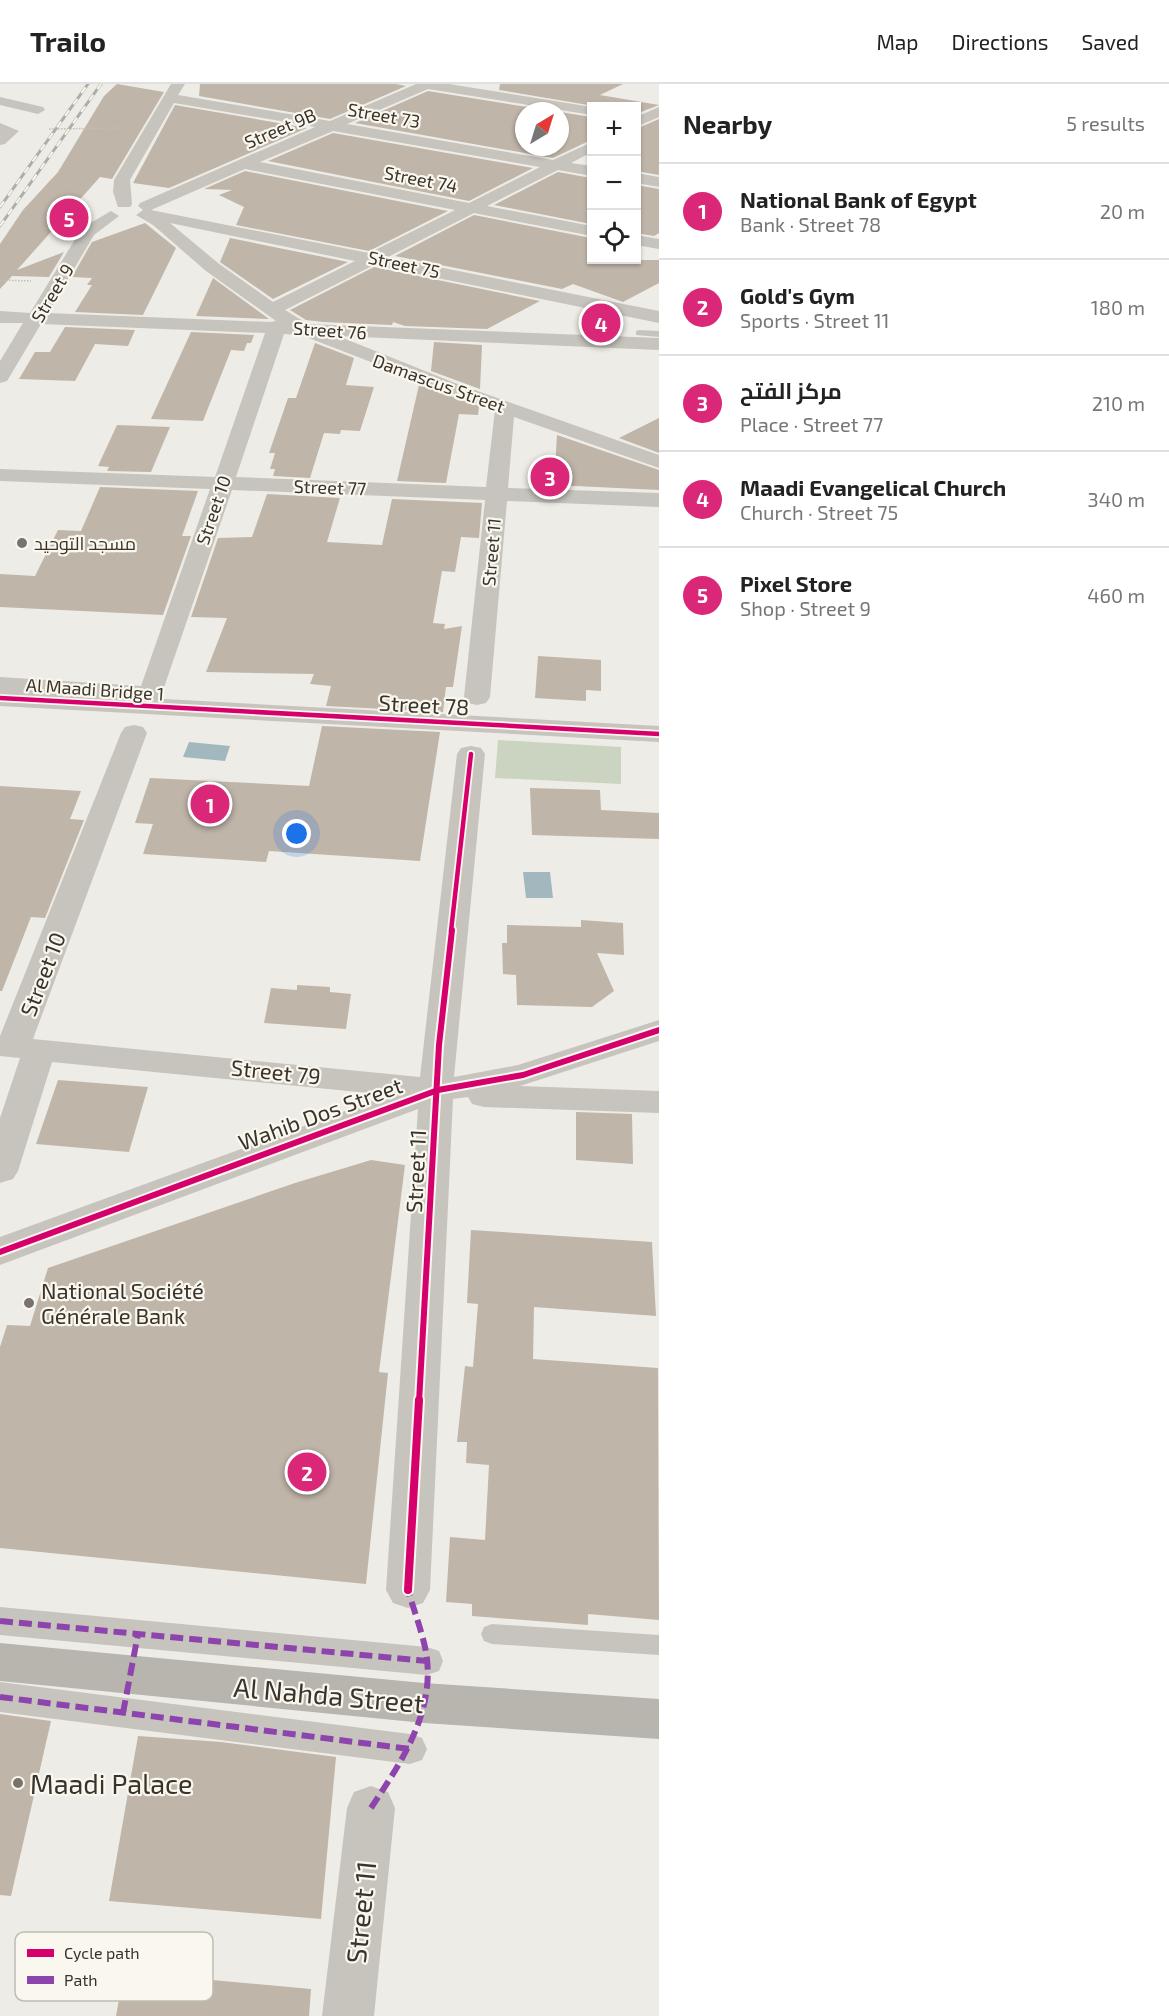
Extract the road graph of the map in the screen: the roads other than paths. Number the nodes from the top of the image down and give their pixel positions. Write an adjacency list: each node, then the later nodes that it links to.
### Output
1 (426, 84): 6 (street); 11 (street, Street 9B)
2 (205, 88): 3 (street)
3 (175, 94): 11 (street, Street 73); 21 (street)
4 (0, 101): 5 (street)
5 (38, 110)
6 (587, 110)
7 (659, 111): 8 (street)
8 (641, 119)
9 (641, 120): 10 (street)
10 (659, 122)
11 (333, 126): 15 (street, Street 9B); 16 (street, Street 73)
12 (0, 127): 13 (street)
13 (0, 141)
14 (587, 148): 16 (street)
15 (244, 164): 20 (street, Street 74); 22 (street, Street 9B)
16 (556, 164): 17 (street, Street 73); 20 (street)
17 (587, 170)
18 (641, 179): 19 (street)
19 (659, 182)
20 (473, 208): 23 (street, Street 74); 26 (street)
21 (117, 210): 22 (street); 29 (street, Street 9)
22 (146, 212): 26 (street, Street 75); 30 (street, Damascus Street)
23 (587, 230)
24 (641, 241): 25 (street)
25 (659, 244)
26 (376, 258): 28 (street, Street 75); 30 (street)
27 (0, 317): 29 (street, Street 76)
28 (659, 317)
29 (37, 318): 30 (street, Street 76); 35 (street, Street 9)
30 (275, 318): 32 (street, Damascus Street); 39 (street, Street 10)
31 (659, 325): 33 (lane)
32 (305, 330): 34 (street, Street 76); 36 (street, Damascus Street)
33 (659, 334)
34 (659, 344)
35 (0, 377)
36 (505, 407): 37 (street, Damascus Street); 40 (street, Street 11)
37 (659, 462)
38 (0, 475): 39 (street, Street 77)
39 (222, 483): 40 (street, Street 77); 42 (street, Street 10)
40 (497, 494): 41 (street, Street 77); 43 (street, Street 11)
41 (659, 500)
42 (0, 685)
43 (477, 697)
44 (0, 698): 45 (street, Al Maadi Bridge 1)
45 (188, 710): 47 (street, Street 78)
46 (134, 733): 50 (street, Street 10)
47 (659, 734)
48 (471, 754): 51 (street, Street 11)
49 (659, 1030): 51 (street, Wahib Dos Street)
50 (18, 1047): 51 (street, Street 79); 53 (street, Street 10)
51 (438, 1089): 52 (street, Street 79); 54 (street, Wahib Dos Street); 55 (street, Street 11)
52 (659, 1102)
53 (0, 1171)
54 (0, 1252)
55 (408, 1590)
56 (0, 1621): 59 (street)
57 (492, 1634): 58 (lane)
58 (659, 1645)
59 (427, 1661)
60 (0, 1662): 62 (main road, Al Nahda Street)
61 (0, 1697): 63 (street)
62 (659, 1719)
63 (410, 1749)
64 (371, 1808): 65 (street, Street 11)
65 (348, 2016)

